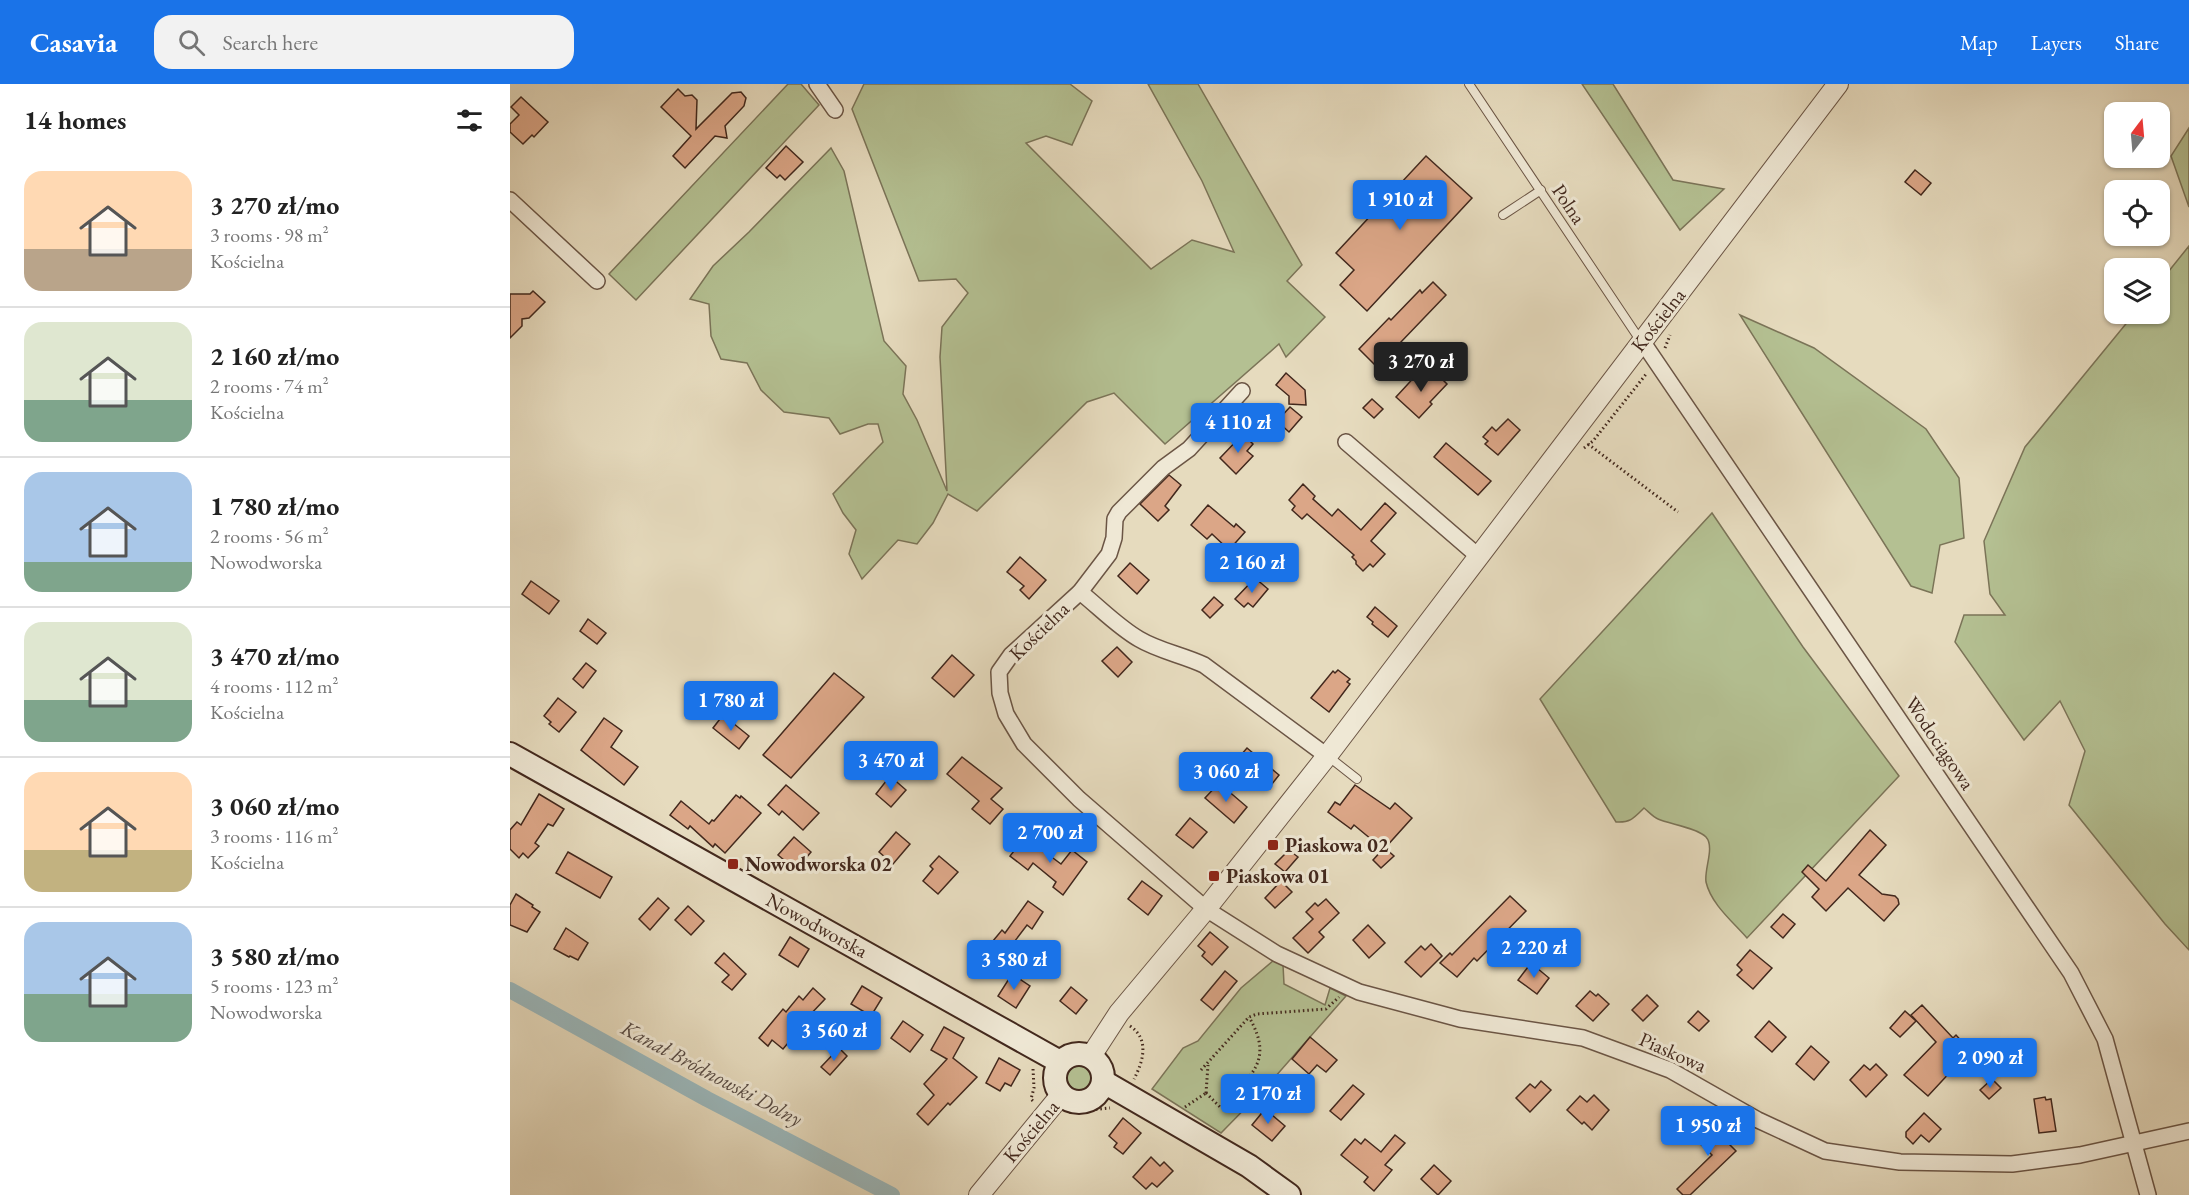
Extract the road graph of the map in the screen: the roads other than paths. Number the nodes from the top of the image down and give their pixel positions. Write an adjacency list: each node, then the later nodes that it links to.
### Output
1 (817, 84): 4 (street)
2 (1470, 84): 5 (lane, Polna)
3 (1838, 84): 9 (street, Kościelna)
4 (835, 110)
5 (1541, 190): 7 (lane); 9 (lane, Polna)
6 (510, 200): 8 (street)
7 (1503, 215)
8 (597, 281)
9 (1642, 341): 12 (street, Kościelna); 23 (street, Wodociągowa)
10 (1242, 391): 13 (street, Kościelna)
11 (1346, 442): 12 (street)
12 (1478, 556): 15 (street, Kościelna)
13 (1080, 592): 15 (street, Kościelna); 17 (street, Kościelna)
14 (510, 754): 19 (main road, Nowodworska)
15 (1327, 756): 16 (lane); 17 (street, Kościelna)
16 (1358, 779)
17 (1206, 909): 18 (street, Kościelna); 23 (street, Piaskowa)
18 (1091, 1056): 19 (main road); 20 (main road)
19 (1060, 1062): 21 (main road)
20 (1104, 1082): 21 (main road); 25 (main road)
21 (1061, 1095): 24 (street, Kościelna)
22 (2189, 1131): 23 (street, Piaskowa)
23 (2135, 1144): 26 (street, Wodociągowa)
24 (979, 1195)
25 (1289, 1195)
26 (2148, 1195)

